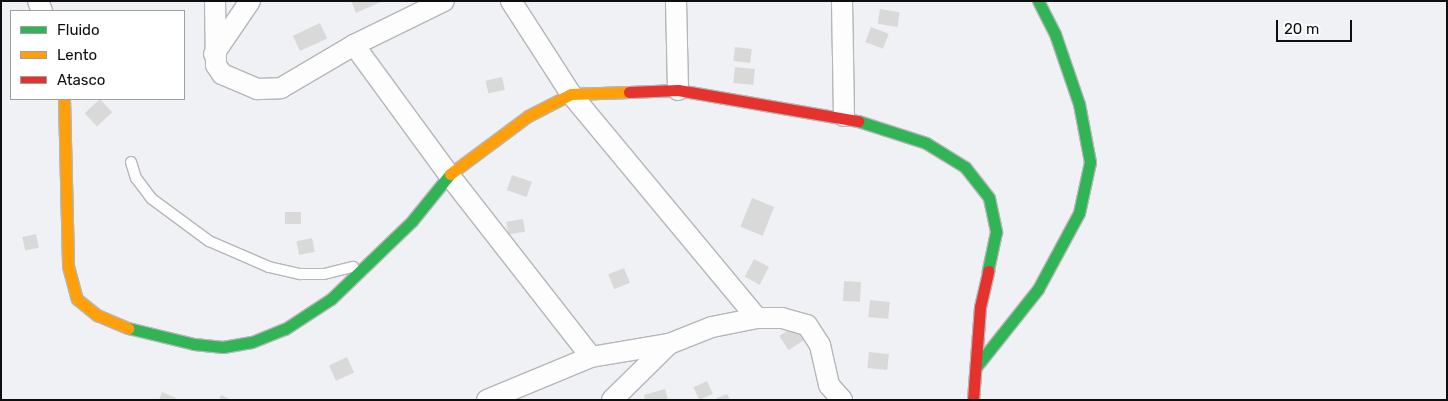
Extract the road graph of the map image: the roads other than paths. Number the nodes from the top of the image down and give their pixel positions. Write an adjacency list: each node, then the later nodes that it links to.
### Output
1 (216, 1): 9 (street)
2 (250, 1): 9 (street)
3 (510, 1): 11 (street)
4 (676, 1): 10 (street)
5 (842, 1): 13 (street)
6 (1038, 1): 20 (street)
7 (438, 2): 8 (street)
8 (354, 45): 9 (street); 15 (street)
9 (214, 54)
10 (678, 90): 11 (street); 13 (street)
11 (571, 94): 15 (street); 17 (street)
12 (64, 100): 16 (street)
13 (844, 116): 20 (street)
14 (131, 162): 16 (lane)
15 (449, 175): 16 (street); 19 (street)
16 (371, 263)
17 (757, 318): 18 (street); 23 (street)
18 (669, 344): 19 (street); 22 (street)
19 (591, 357): 21 (street)
20 (976, 367): 24 (street)
21 (487, 400)
22 (612, 400)
23 (842, 400)
24 (973, 400)

